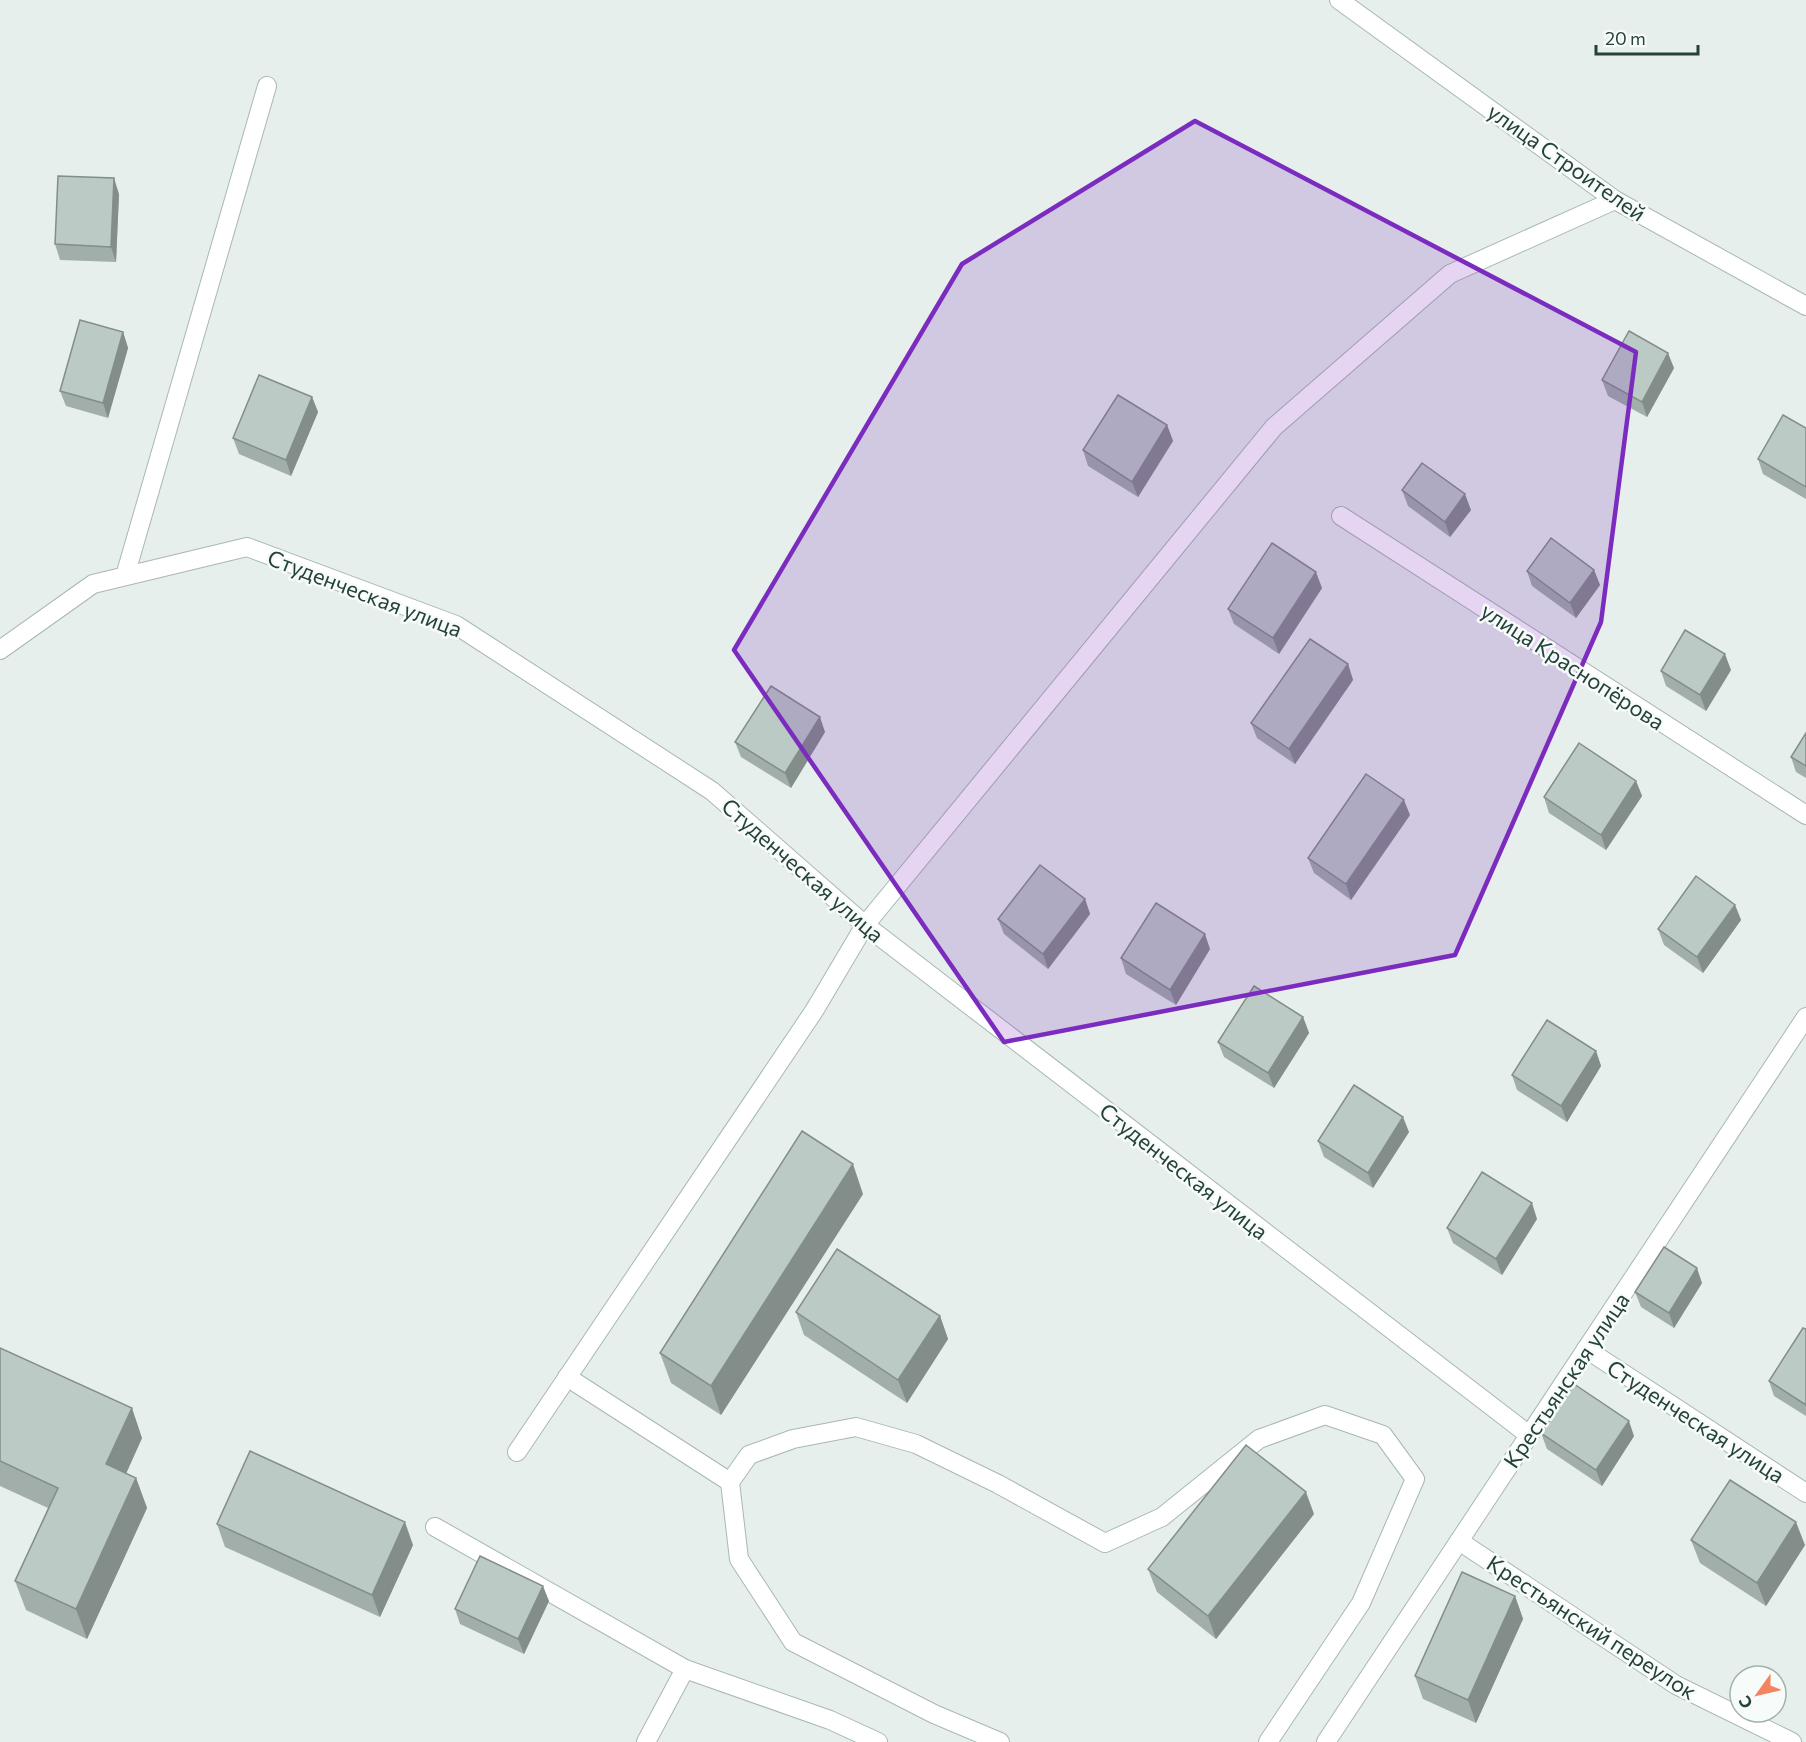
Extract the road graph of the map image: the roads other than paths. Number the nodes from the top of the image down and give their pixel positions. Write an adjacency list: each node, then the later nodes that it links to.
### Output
1 (1339, 0): 3 (street, улица Строителей)
2 (267, 86): 6 (street)
3 (1615, 200): 4 (street, улица Строителей); 9 (street)
4 (1806, 306)
5 (1341, 516): 8 (street, улица Краснопёрова)
6 (125, 576): 7 (street, Студенческая улица); 9 (street, Студенческая улица)
7 (0, 650)
8 (1806, 816)
9 (865, 925): 12 (street); 13 (street, Студенческая улица)
10 (1806, 1017): 11 (street, Крестьянская улица)
11 (1586, 1349): 13 (street, Крестьянская улица); 16 (street, Студенческая улица)
12 (567, 1377): 14 (street); 15 (street)
13 (1529, 1435): 18 (street, Крестьянская улица)
14 (517, 1452)
15 (730, 1482): 22 (street); 23 (street)
16 (1806, 1493)
17 (435, 1527): 19 (street)
18 (1459, 1541): 24 (street, Крестьянская улица); 25 (street, Крестьянский переулок)
19 (686, 1669): 20 (street); 21 (street)
20 (646, 1742)
21 (878, 1742)
22 (1000, 1742)
23 (1268, 1742)
24 (1326, 1742)
25 (1792, 1742)

